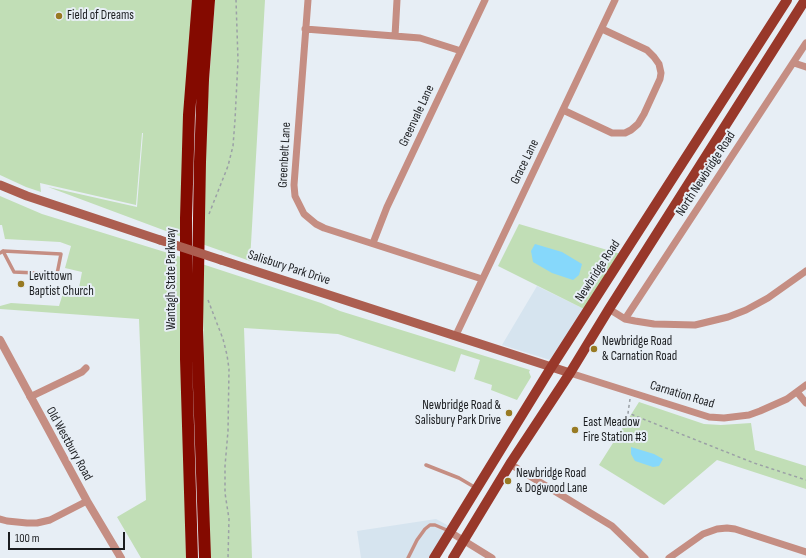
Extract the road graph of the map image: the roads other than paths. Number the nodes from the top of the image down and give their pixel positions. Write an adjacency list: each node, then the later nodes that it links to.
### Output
1 (198, 0): 44 (highway, Wantagh State Parkway)
2 (209, 0): 45 (highway, Wantagh State Parkway)
3 (308, 0): 10 (street, Greenbelt Lane)
4 (397, 0): 11 (street)
5 (485, 0): 13 (street, Greenvale Lane)
6 (615, 0): 9 (street, Grace Lane)
7 (787, 0): 17 (main road, Newbridge Road)
8 (805, 0): 18 (main road)
9 (602, 28): 16 (street, Grace Lane); 16 (street)
10 (305, 29): 11 (street); 20 (street, Greenbelt Lane)
11 (395, 36): 13 (street)
12 (806, 43): 14 (street, North Newbridge Road)
13 (461, 51): 20 (street, Greenvale Lane)
14 (794, 63): 15 (street); 25 (street, North Newbridge Road)
15 (806, 67)
16 (563, 110): 23 (street, Grace Lane)
17 (683, 163): 18 (main road); 28 (main road, Newbridge Road)
18 (696, 171): 24 (main road)
19 (0, 185): 26 (main road, Salisbury Park Drive, bridge)
20 (373, 243): 23 (street, Greenbelt Lane)
21 (2, 252): 21 (lane)
22 (806, 271): 25 (street)
23 (482, 279): 26 (street, Grace Lane)
24 (609, 309): 25 (street); 30 (main road)
25 (625, 319)
26 (456, 335): 28 (main road, Salisbury Park Drive)
27 (0, 340): 33 (street, Old Westbury Road)
28 (552, 366): 30 (main road, Salisbury Park Drive); 37 (main road, Newbridge Road)
29 (86, 368): 33 (street)
30 (570, 373): 32 (street, Carnation Road); 35 (main road)
31 (806, 385): 32 (street, Carnation Road)
32 (797, 392): 34 (street)
33 (30, 397): 38 (street, Old Westbury Road)
34 (806, 403)
35 (510, 464): 41 (main road); 50 (street)
36 (426, 466): 37 (lane)
37 (477, 489): 40 (main road, Newbridge Road)
38 (87, 501): 39 (street); 43 (street, Old Westbury Road)
39 (0, 519)
40 (450, 532): 41 (street); 46 (lane); 47 (main road, Newbridge Road)
41 (464, 540): 48 (main road); 49 (street)
42 (806, 552): 51 (street)
43 (121, 558)
44 (192, 558)
45 (205, 558)
46 (408, 558)
47 (434, 558)
48 (453, 558)
49 (492, 558)
50 (645, 558)
51 (669, 558)

